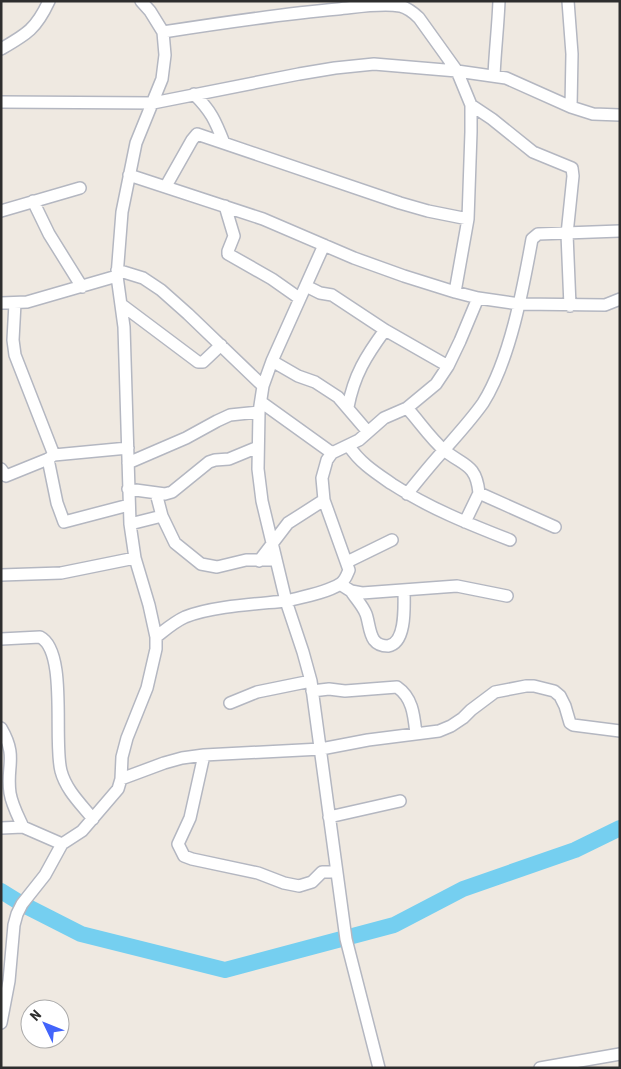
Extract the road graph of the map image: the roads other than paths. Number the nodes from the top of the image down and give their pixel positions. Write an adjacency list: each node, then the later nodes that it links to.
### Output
1 (49, 1): 6 (street)
2 (141, 1): 5 (street)
3 (499, 1): 8 (street)
4 (568, 1): 13 (street)
5 (163, 32): 7 (street); 11 (street)
6 (1, 50)
7 (457, 71): 8 (street); 9 (street); 12 (street)
8 (494, 76): 13 (street)
9 (194, 94): 11 (street); 15 (street)
10 (1, 102): 11 (street)
11 (153, 103): 16 (street)
12 (471, 105): 22 (street); 24 (street)
13 (571, 107): 14 (street)
14 (620, 116)
15 (224, 143): 17 (street); 22 (street)
16 (130, 175): 17 (street); 26 (street)
17 (166, 186): 20 (street)
18 (80, 188): 19 (street)
19 (33, 202): 21 (street); 28 (street)
20 (225, 206): 25 (street); 31 (street)
21 (1, 211)
22 (468, 219): 29 (street)
23 (620, 232): 24 (street)
24 (567, 234): 36 (street); 38 (street)
25 (324, 244): 27 (street); 29 (street)
26 (117, 273): 28 (street); 37 (street); 40 (street)
27 (306, 286): 31 (street); 39 (street)
28 (82, 287): 35 (street)
29 (455, 292): 32 (street)
30 (1, 295): 34 (street)
31 (299, 298): 41 (street)
32 (478, 298): 36 (street); 42 (street)
33 (620, 300): 38 (street)
34 (2, 303): 35 (street)
35 (15, 303): 53 (street)
36 (519, 304): 38 (street); 51 (street)
37 (122, 305): 40 (street); 50 (street)
38 (570, 306)
39 (385, 330): 42 (street); 45 (street)
40 (221, 345): 43 (street)
41 (272, 361): 43 (street); 45 (street)
42 (448, 366): 46 (street)
43 (263, 386): 44 (street)
44 (260, 407): 49 (street); 52 (street); 54 (street)
45 (348, 407): 47 (street)
46 (407, 408): 47 (street); 51 (street)
47 (368, 432): 48 (street)
48 (349, 446): 52 (street); 59 (street)
49 (258, 447): 58 (street); 68 (street)
50 (128, 448): 53 (street); 54 (street)
51 (444, 450): 57 (street); 59 (street)
52 (332, 453): 60 (street)
53 (51, 457): 55 (street); 61 (street)
54 (128, 463): 56 (street)
55 (1, 469)
56 (128, 489): 58 (street); 61 (street)
57 (479, 493): 63 (street); 65 (street)
58 (156, 494): 62 (street)
59 (407, 494): 63 (street)
60 (324, 500): 68 (street); 72 (street)
61 (129, 505): 64 (street)
62 (162, 516): 64 (street); 71 (street)
63 (465, 522): 67 (street)
64 (130, 524): 69 (street)
65 (554, 527)
66 (392, 540): 72 (street)
67 (510, 540)
68 (273, 543): 70 (street); 71 (street)
69 (135, 558): 73 (street); 79 (street)
70 (276, 560): 71 (street); 78 (street)
71 (259, 561)
72 (347, 562): 74 (street)
73 (1, 575)
74 (340, 584): 76 (street); 78 (street)
75 (404, 590): 76 (street); 76 (street); 77 (street)
76 (351, 591)
77 (508, 596)
78 (286, 601): 79 (street); 81 (street)
79 (156, 637): 88 (street)
80 (1, 639): 91 (street)
81 (312, 686): 82 (street); 85 (street); 86 (street)
82 (230, 703)
83 (1, 728): 92 (street)
84 (620, 731): 85 (street)
85 (416, 734): 86 (street)
86 (321, 749): 87 (street); 90 (street)
87 (204, 755): 88 (street); 95 (street)
88 (121, 779): 91 (street)
89 (400, 801): 90 (street)
90 (330, 817): 95 (street)
91 (93, 819): 94 (street)
92 (22, 826): 93 (street); 94 (street)
93 (1, 828)
94 (62, 844): 96 (street)
95 (336, 872): 99 (street)
96 (1, 1023)
97 (620, 1054): 98 (street)
98 (547, 1067)
99 (380, 1068)

